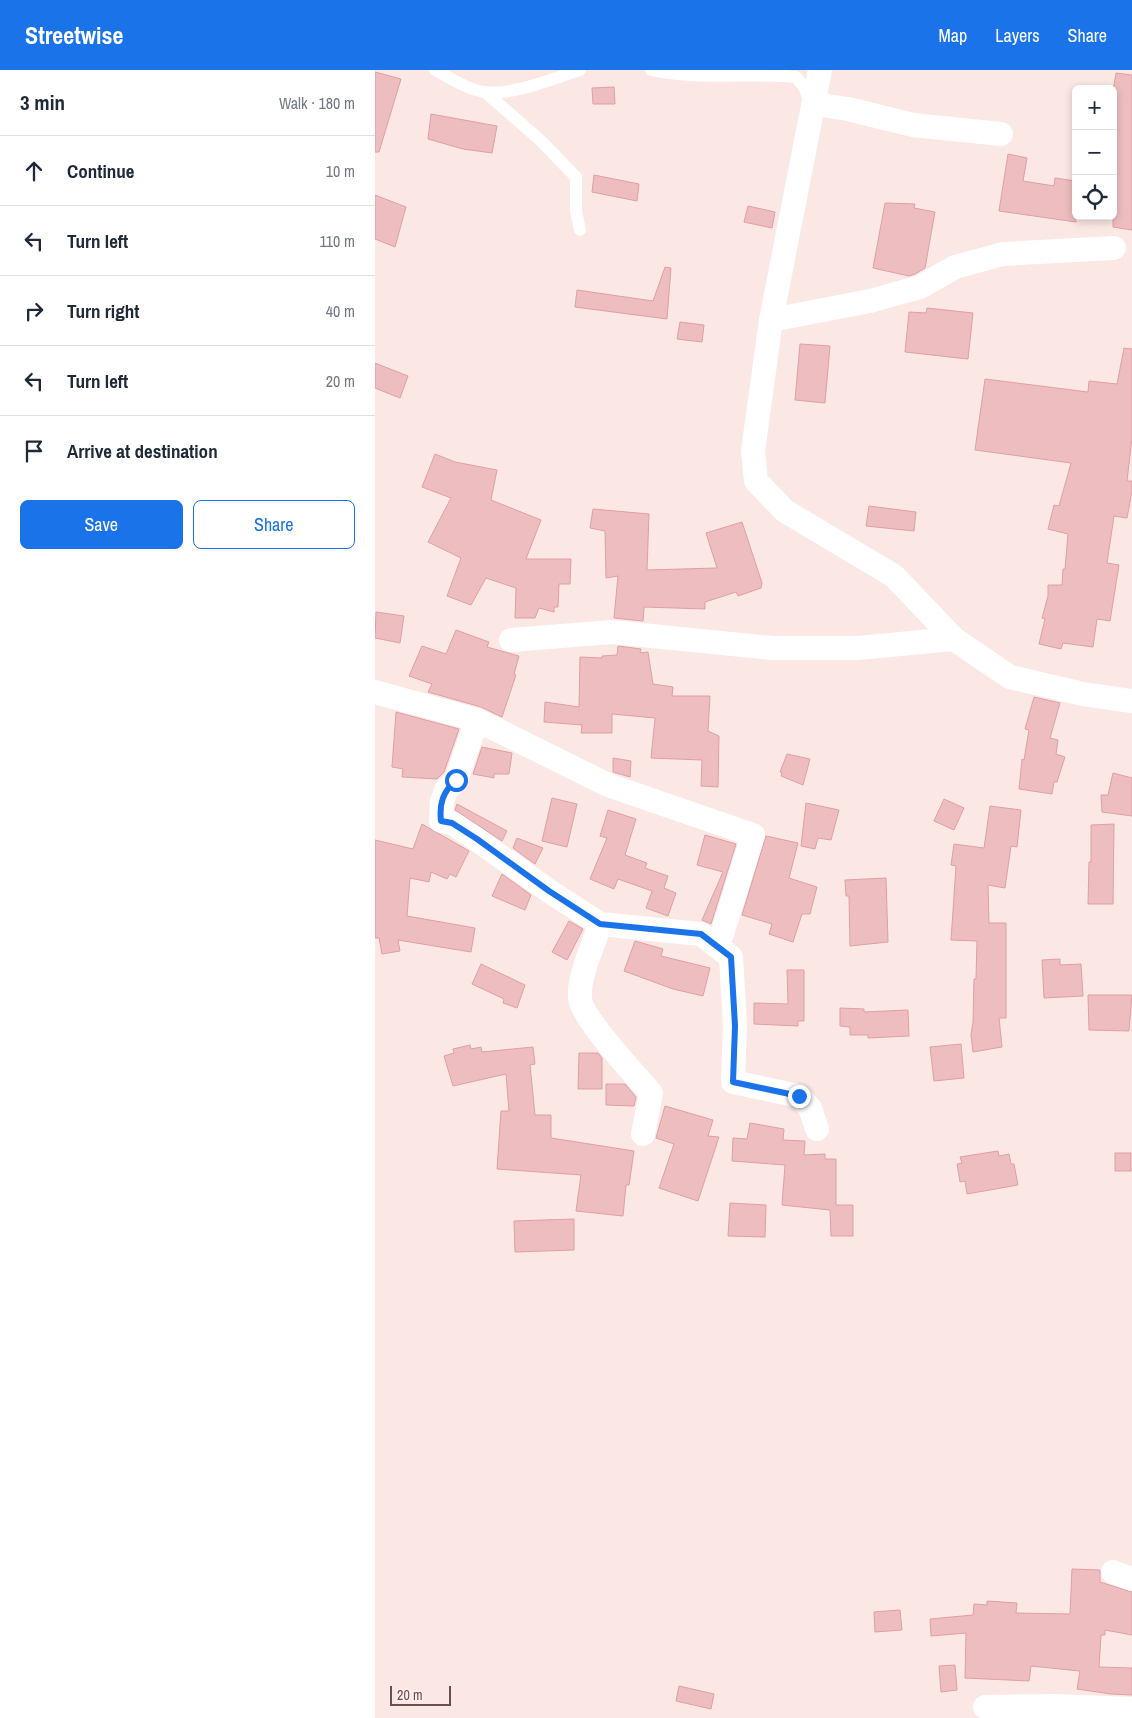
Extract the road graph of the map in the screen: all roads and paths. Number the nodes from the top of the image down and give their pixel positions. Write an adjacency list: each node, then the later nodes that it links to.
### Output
1 (435, 70): 5 (lane)
2 (580, 70): 5 (lane)
3 (651, 70): 6 (lane)
4 (820, 70): 6 (street)
5 (485, 92): 8 (lane)
6 (813, 104): 7 (street); 10 (street)
7 (1001, 134)
8 (580, 230)
9 (1114, 248): 10 (street)
10 (771, 320): 11 (street)
11 (954, 639): 12 (street); 14 (street)
12 (511, 640)
13 (375, 692): 15 (street)
14 (1132, 701)
15 (477, 720): 16 (street); 17 (street)
16 (600, 924): 17 (street); 19 (street)
17 (716, 945): 18 (street)
18 (817, 1129)
19 (643, 1134)
20 (985, 1706): 21 (street)
21 (1132, 1709)

